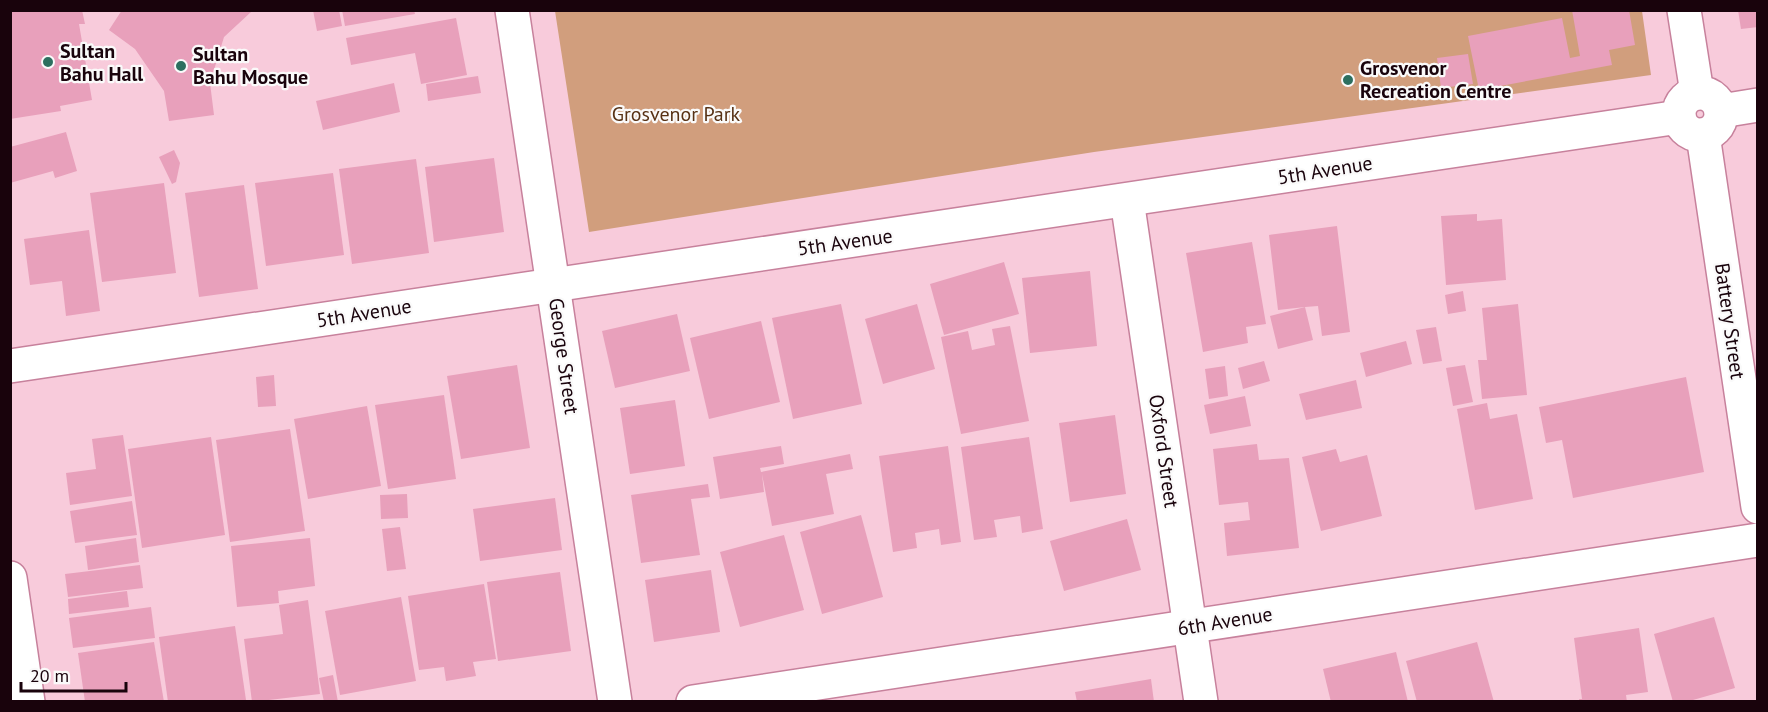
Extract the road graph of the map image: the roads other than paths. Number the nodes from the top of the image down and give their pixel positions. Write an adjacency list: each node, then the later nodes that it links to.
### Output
1 (512, 10): 6 (street, George Street)
2 (1684, 10): 4 (street, Battery Street)
3 (1758, 105): 4 (street, 5th Avenue)
4 (1700, 114): 5 (street, 5th Avenue); 8 (street, Battery Street)
5 (1127, 200): 6 (street, 5th Avenue); 11 (street, Oxford Street)
6 (553, 285): 7 (street, 5th Avenue); 13 (street, George Street)
7 (10, 366)
8 (1758, 507)
9 (1758, 540): 11 (street, 6th Avenue)
10 (10, 578): 12 (street)
11 (1190, 626): 14 (street, 6th Avenue); 15 (street, Oxford Street)
12 (28, 702)
13 (615, 702)
14 (693, 702)
15 (1201, 702)

